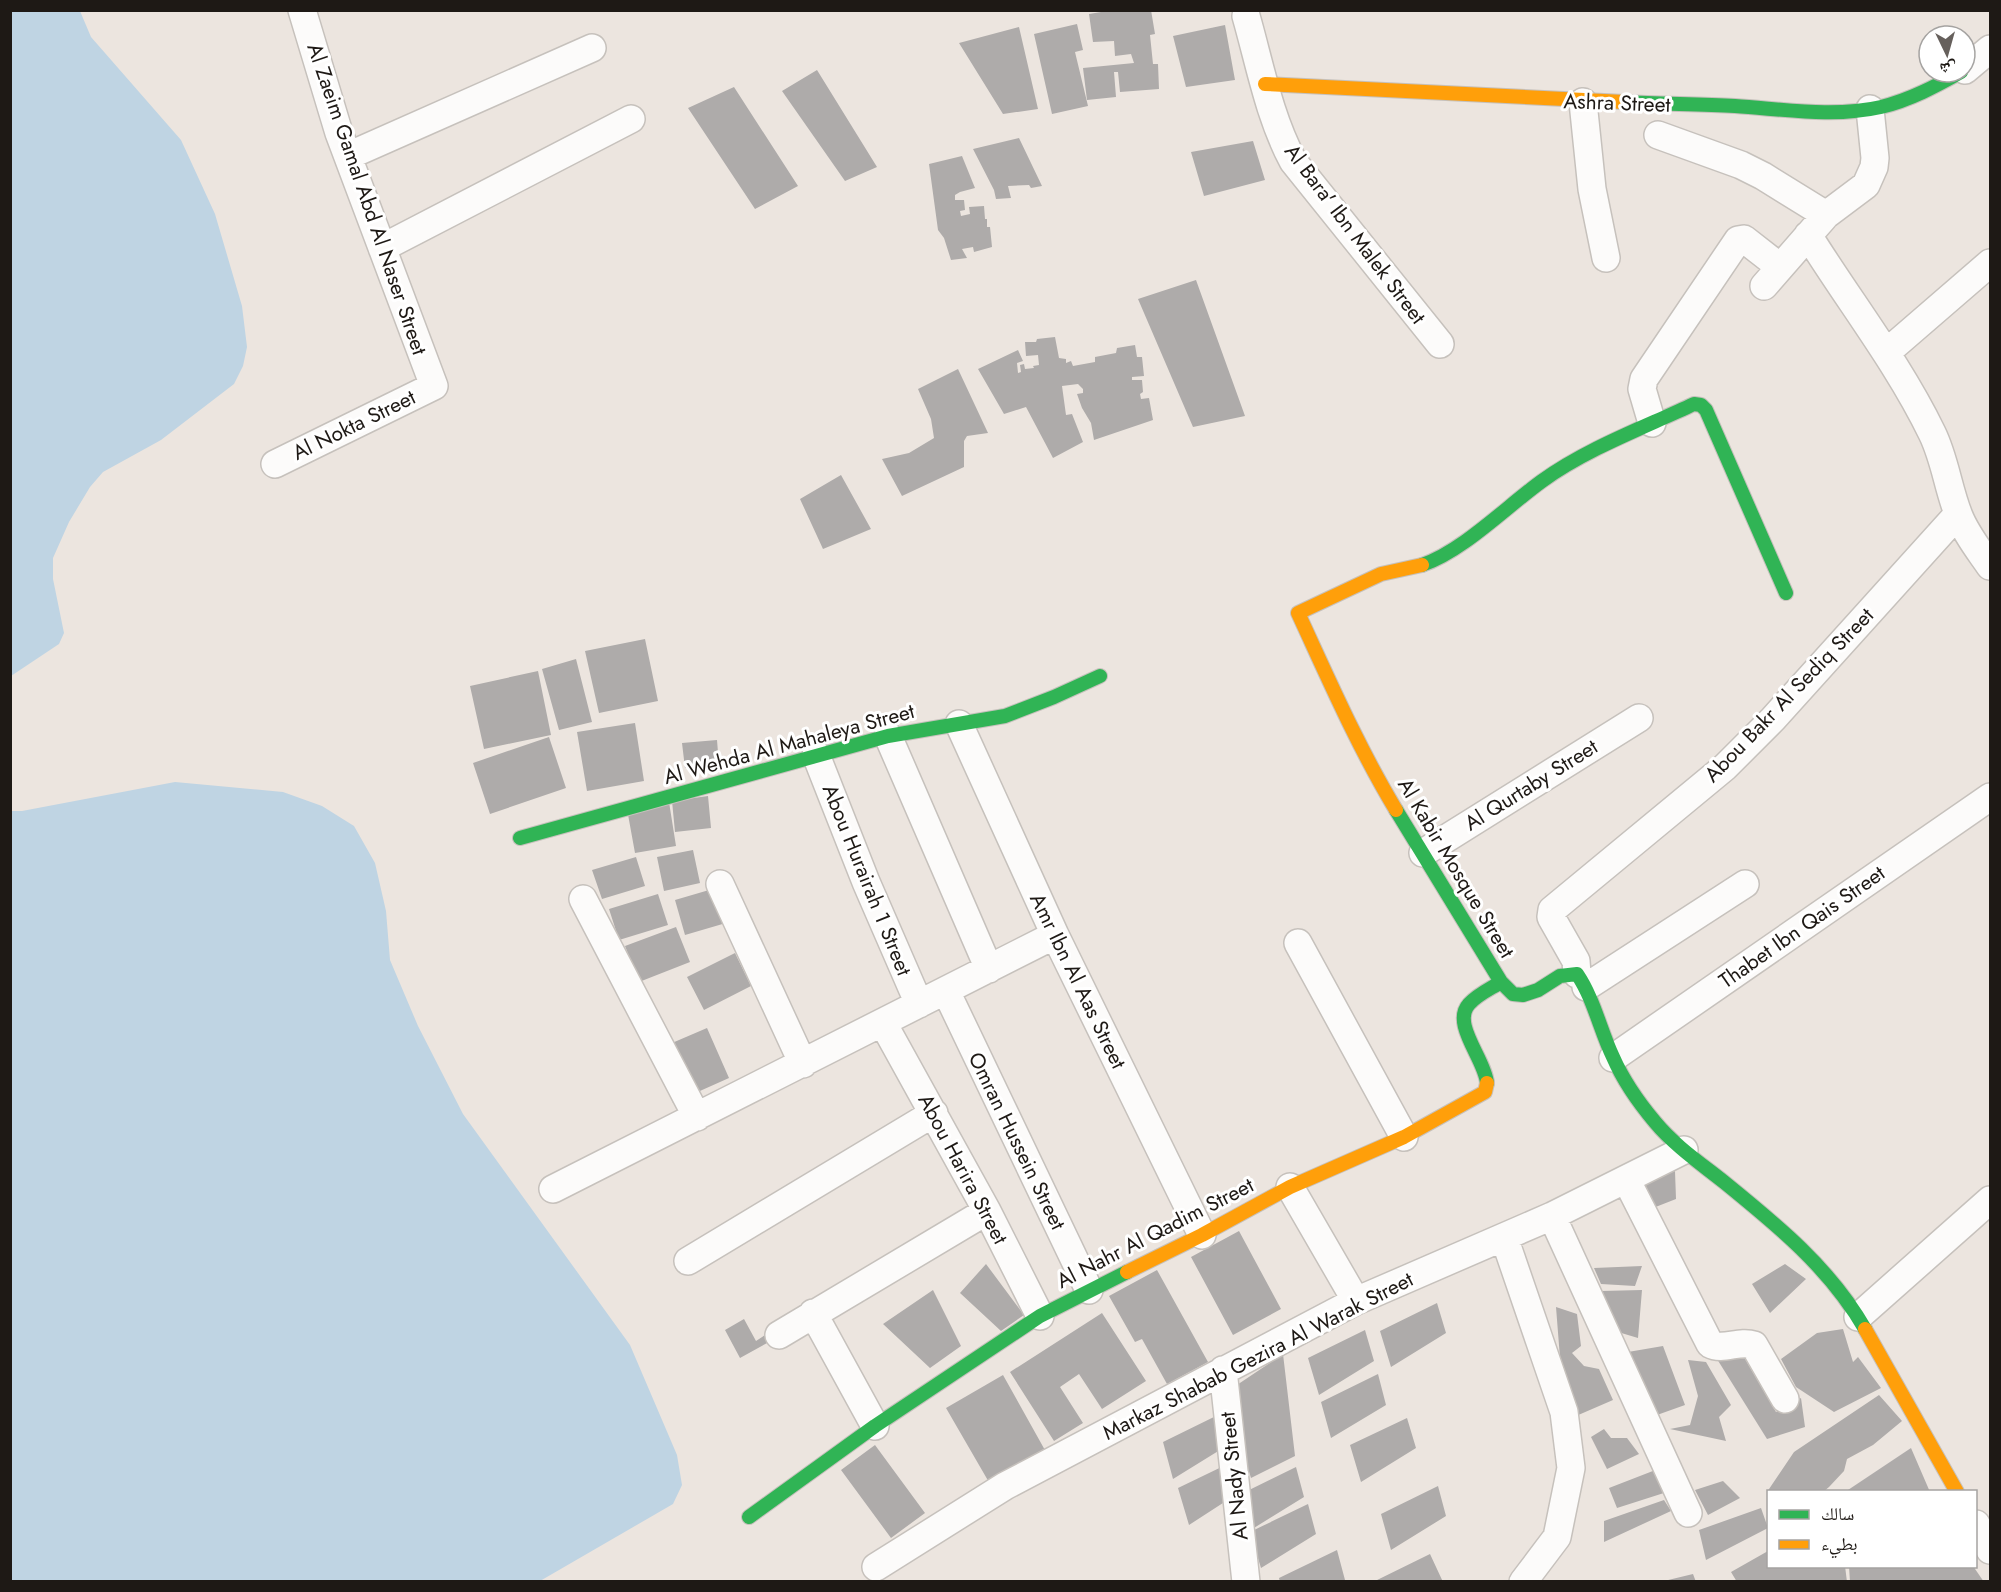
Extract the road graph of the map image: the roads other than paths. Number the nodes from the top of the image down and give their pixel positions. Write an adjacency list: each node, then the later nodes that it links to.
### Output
1 (302, 10): 12 (street, Al Zaeim Gamal Abd Al Naser Street)
2 (1246, 16): 6 (street, Al Bara' Ibn Malek Street)
3 (592, 48): 12 (street)
4 (1990, 49): 5 (street, Ashra Street)
5 (1977, 60)
6 (1265, 84): 8 (street, Ashra Street); 18 (street, Al Bara' Ibn Malek Street)
7 (1939, 84): 9 (street, Ashra Street)
8 (1584, 102): 9 (street, Ashra Street); 16 (street)
9 (1870, 109): 13 (street)
10 (631, 118): 15 (street)
11 (1658, 135): 13 (street)
12 (348, 156): 15 (street, Al Zaeim Gamal Abd Al Naser Street)
13 (1826, 214): 14 (street)
14 (1808, 235): 19 (street); 21 (street)
15 (382, 248): 20 (street, Al Zaeim Gamal Abd Al Naser Street)
16 (1606, 258)
17 (1990, 263): 19 (street)
18 (1440, 344)
19 (1887, 352): 23 (street)
20 (434, 386): 22 (street, Al Nokta Street)
21 (1652, 423): 25 (street); 33 (street, Al Kabir Mosque Street)
22 (275, 464)
23 (1958, 514): 24 (street); 40 (street, Abou Bakr Al Sediq Street)
24 (1990, 566)
25 (1786, 593)
26 (1101, 676): 28 (street, Al Wehda Al Mahaleya Street)
27 (1639, 718): 33 (street, Al Qurtaby Street)
28 (959, 724): 29 (street, Al Wehda Al Mahaleya Street); 37 (street, Amr Ibn Al Aas Street)
29 (888, 736): 30 (street, Al Wehda Al Mahaleya Street); 39 (street)
30 (816, 755): 32 (street, Al Wehda Al Mahaleya Street); 43 (street, Abou Hurairah 1 Street)
31 (1990, 797): 45 (street, Thabet Ibn Qais Street)
32 (520, 838)
33 (1423, 853): 41 (street, Al Kabir Mosque Street)
34 (720, 884): 46 (street)
35 (1745, 884): 40 (street)
36 (583, 899): 48 (street)
37 (1055, 935): 39 (street); 57 (street, Amr Ibn Al Aas Street)
38 (1298, 943): 49 (street)
39 (989, 969): 42 (street)
40 (1581, 981): 41 (street, Al Kabir Mosque Street); 45 (street)
41 (1501, 982): 49 (street, Al Nahr Al Qadim Street)
42 (945, 991): 43 (street); 60 (street, Omran Hussein Street)
43 (919, 1004): 44 (street)
44 (883, 1023): 46 (street); 47 (street, Abou Harira Street)
45 (1613, 1058): 50 (street)
46 (803, 1064): 48 (street)
47 (934, 1113): 55 (street, Abou Harira Street); 59 (street)
48 (697, 1117): 53 (street)
49 (1404, 1137): 52 (street, Al Nahr Al Qadim Street)
50 (1684, 1150): 51 (street, Markaz Shabab Gezira Al Warak Street); 64 (street)
51 (1626, 1179): 56 (street, Markaz Shabab Gezira Al Warak Street); 67 (street)
52 (1290, 1187): 57 (street, Al Nahr Al Qadim Street); 61 (street)
53 (553, 1189)
54 (1990, 1200): 64 (street)
55 (987, 1211): 62 (street); 63 (street, Abou Harira Street)
56 (1552, 1216): 58 (street, Markaz Shabab Gezira Al Warak Street); 70 (street)
57 (1202, 1235): 60 (street, Al Nahr Al Qadim Street)
58 (1504, 1237): 61 (street, Markaz Shabab Gezira Al Warak Street); 76 (street)
59 (688, 1260)
60 (1089, 1290): 63 (street, Al Nahr Al Qadim Street)
61 (1356, 1301): 66 (street, Markaz Shabab Gezira Al Warak Street)
62 (813, 1313): 65 (street); 68 (street)
63 (1040, 1316): 68 (street, Al Nahr Al Qadim Street)
64 (1858, 1317): 69 (street)
65 (779, 1335)
66 (1223, 1370): 74 (street, Markaz Shabab Gezira Al Warak Street); 75 (street, Al Nady Street)
67 (1785, 1399)
68 (875, 1426): 71 (street, Al Nahr Al Qadim Street)
69 (1956, 1490)
70 (1688, 1513)
71 (748, 1517)
72 (1977, 1526): 73 (street)
73 (1990, 1550)
74 (876, 1567)
75 (1246, 1581)
76 (1523, 1581)

